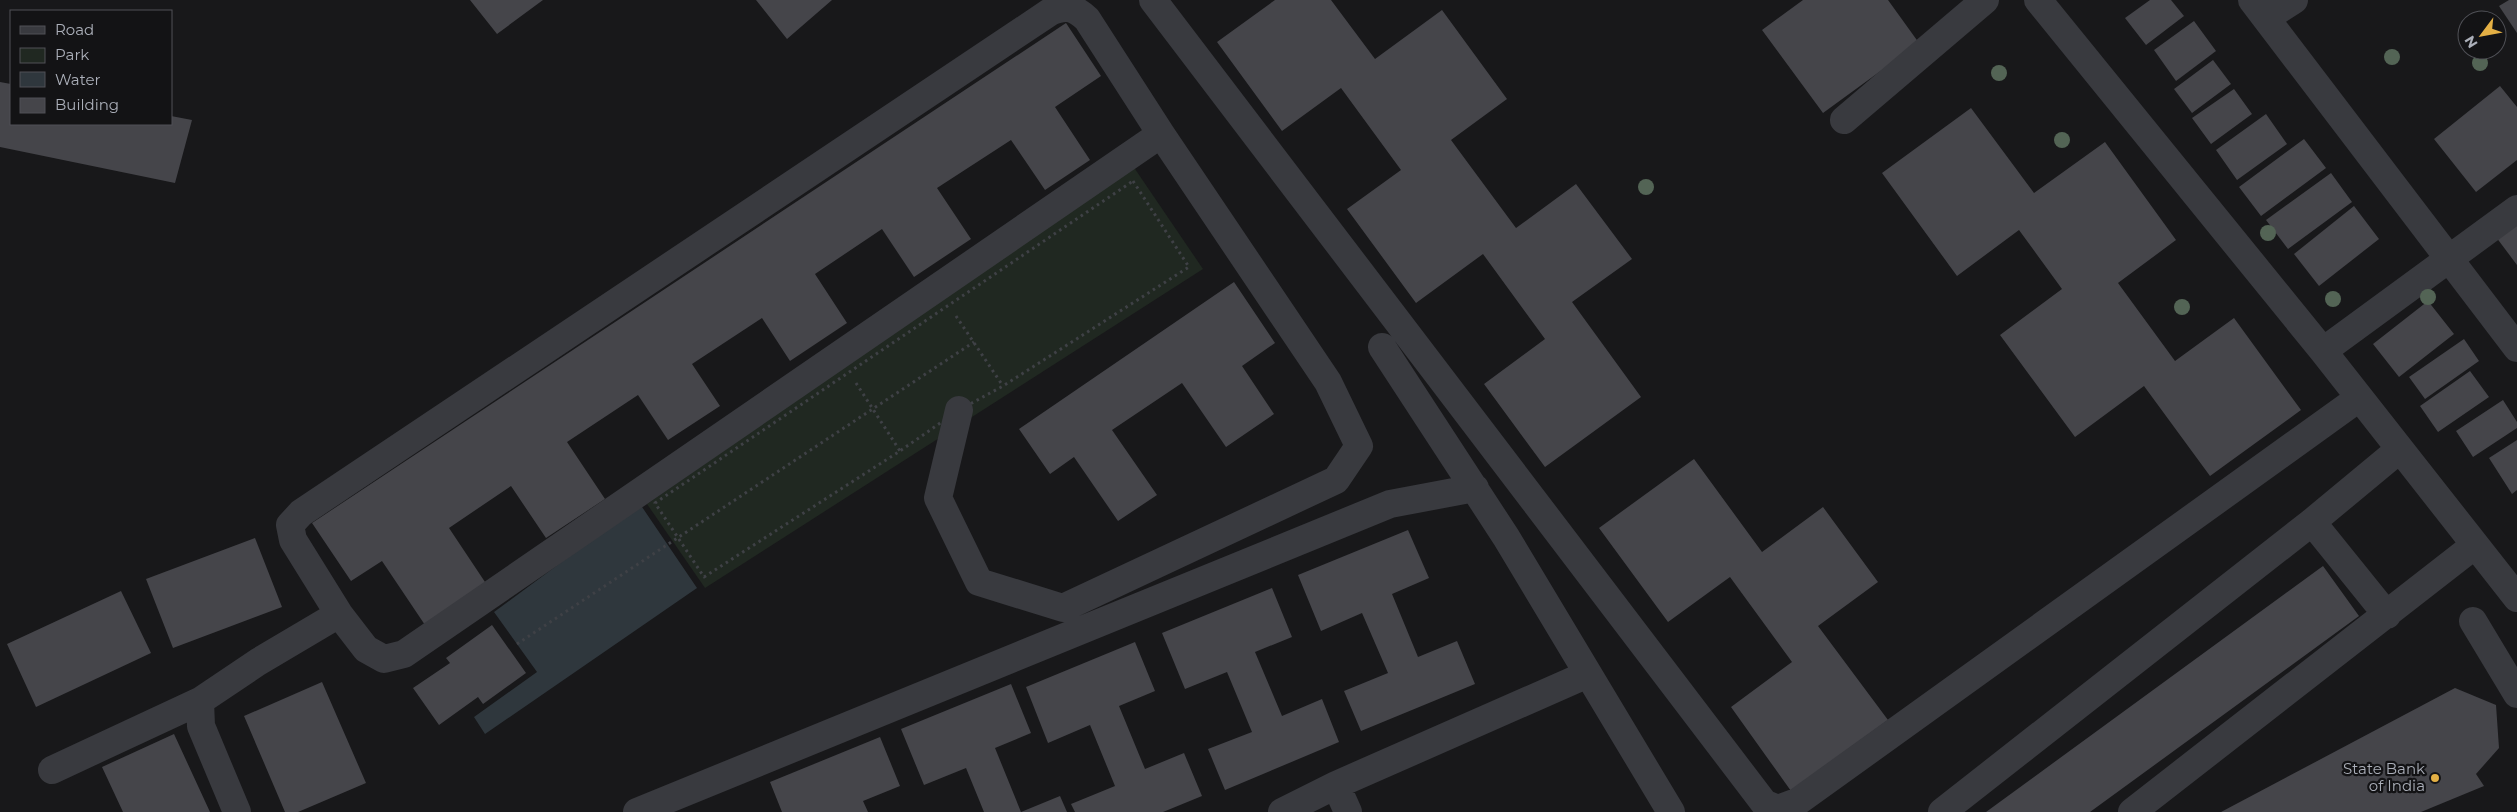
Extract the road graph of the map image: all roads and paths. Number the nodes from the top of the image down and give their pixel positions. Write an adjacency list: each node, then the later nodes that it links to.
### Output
1 (1153, 0): 17 (street)
2 (1985, 0): 6 (street)
3 (2038, 0): 14 (street)
4 (2294, 0): 5 (street)
5 (2259, 9): 9 (street)
6 (1844, 120)
7 (1161, 134): 19 (street); 27 (street); 27 (street)
8 (2517, 209): 9 (street)
9 (2450, 258): 13 (street); 14 (street)
10 (949, 304): 11 (path); 15 (path); 16 (path)
11 (974, 342): 16 (path); 18 (path)
12 (1382, 347): 22 (street)
13 (2517, 348)
14 (2323, 351): 17 (street)
15 (848, 372): 18 (path); 24 (path)
16 (1003, 386): 19 (path)
17 (2359, 398): 20 (street)
18 (874, 409): 21 (path); 24 (path)
19 (959, 410): 21 (path)
20 (2400, 449): 23 (street); 25 (street)
21 (900, 451): 24 (path)
22 (1475, 488): 31 (street); 37 (street)
23 (2312, 522): 28 (street); 41 (street)
24 (679, 539): 30 (path)
25 (2475, 544): 26 (street); 28 (street)
26 (2517, 598)
27 (338, 614): 33 (street)
28 (2387, 614): 42 (street)
29 (2473, 621): 32 (street)
30 (517, 644)
31 (1588, 674): 35 (street); 40 (street)
32 (2517, 694)
33 (200, 713): 34 (street); 36 (street)
34 (52, 770)
35 (1336, 785): 38 (street); 39 (street)
36 (237, 812)
37 (638, 812)
38 (1282, 812)
39 (1348, 812)
40 (1671, 812)
41 (1942, 812)
42 (2132, 812)

